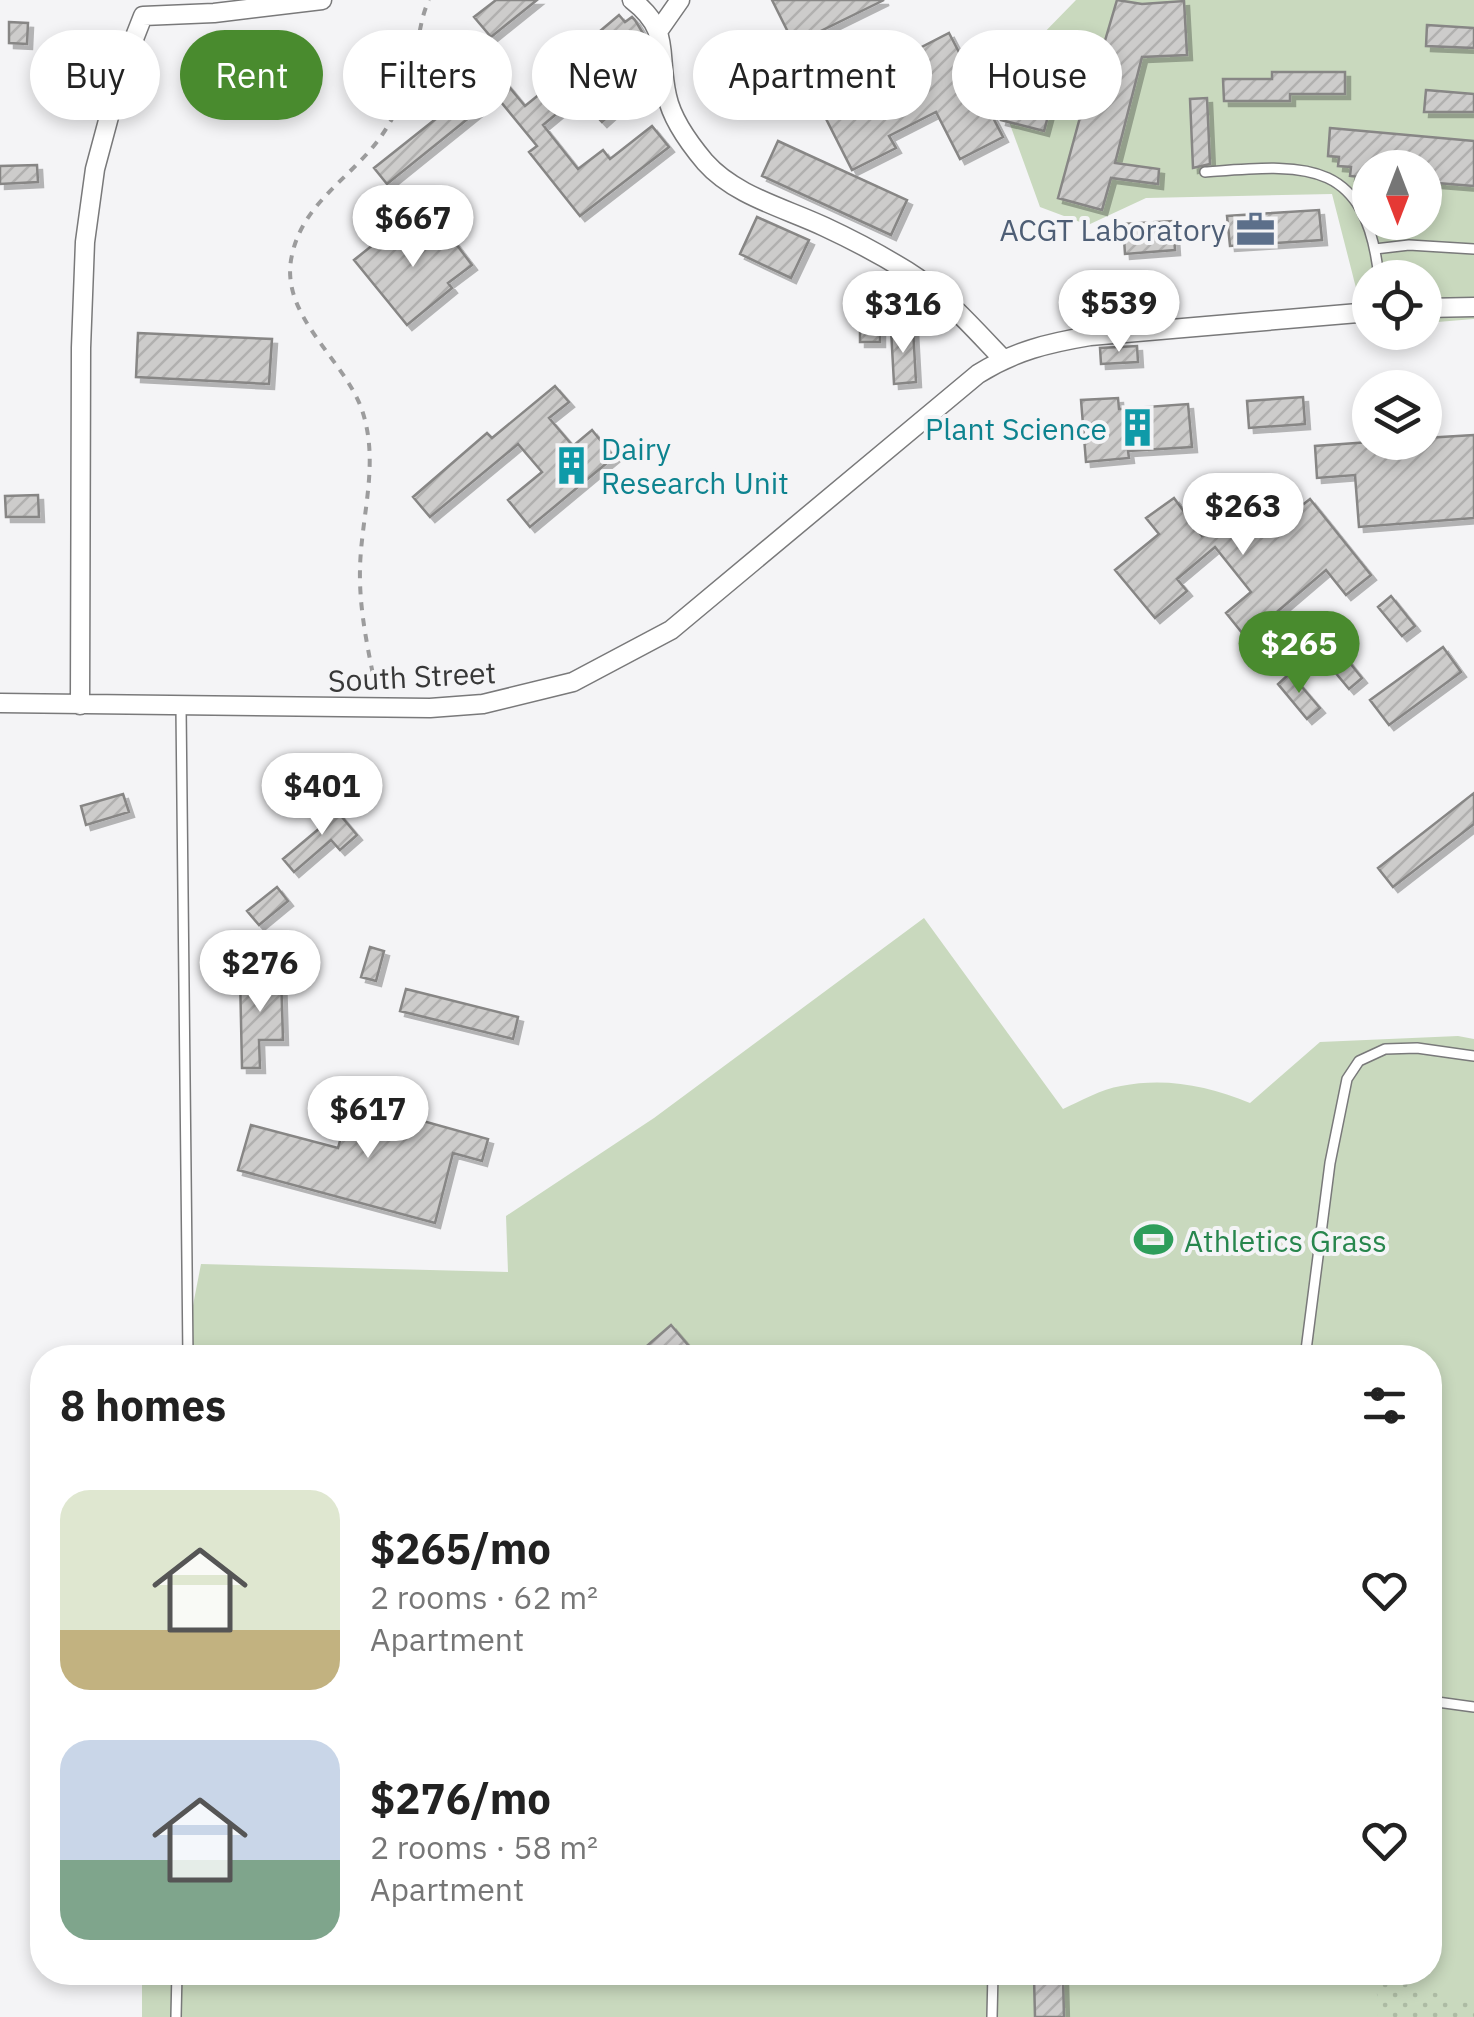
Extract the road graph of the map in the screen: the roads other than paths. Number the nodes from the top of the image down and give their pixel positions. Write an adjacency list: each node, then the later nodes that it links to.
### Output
1 (322, 0): 15 (street)
2 (632, 0): 4 (street)
3 (680, 0): 4 (street)
4 (659, 30)
5 (673, 113): 13 (street)
6 (1204, 172): 7 (lane)
7 (1375, 249): 8 (lane); 9 (lane)
8 (1474, 249)
9 (1377, 260)
10 (1470, 304): 11 (street)
11 (1442, 306)
12 (1352, 314): 13 (street, South Street)
13 (1003, 359): 16 (street, South Street)
14 (0, 703): 15 (street, South Street)
15 (80, 705): 16 (street, South Street)
16 (180, 707): 18 (lane)
17 (1474, 1056): 19 (lane)
18 (188, 1345)
19 (1307, 1345)
20 (1442, 1703): 21 (lane)
21 (1474, 1707)
22 (177, 1985): 24 (lane)
23 (993, 1985): 25 (lane)
24 (176, 2017)
25 (992, 2017)

